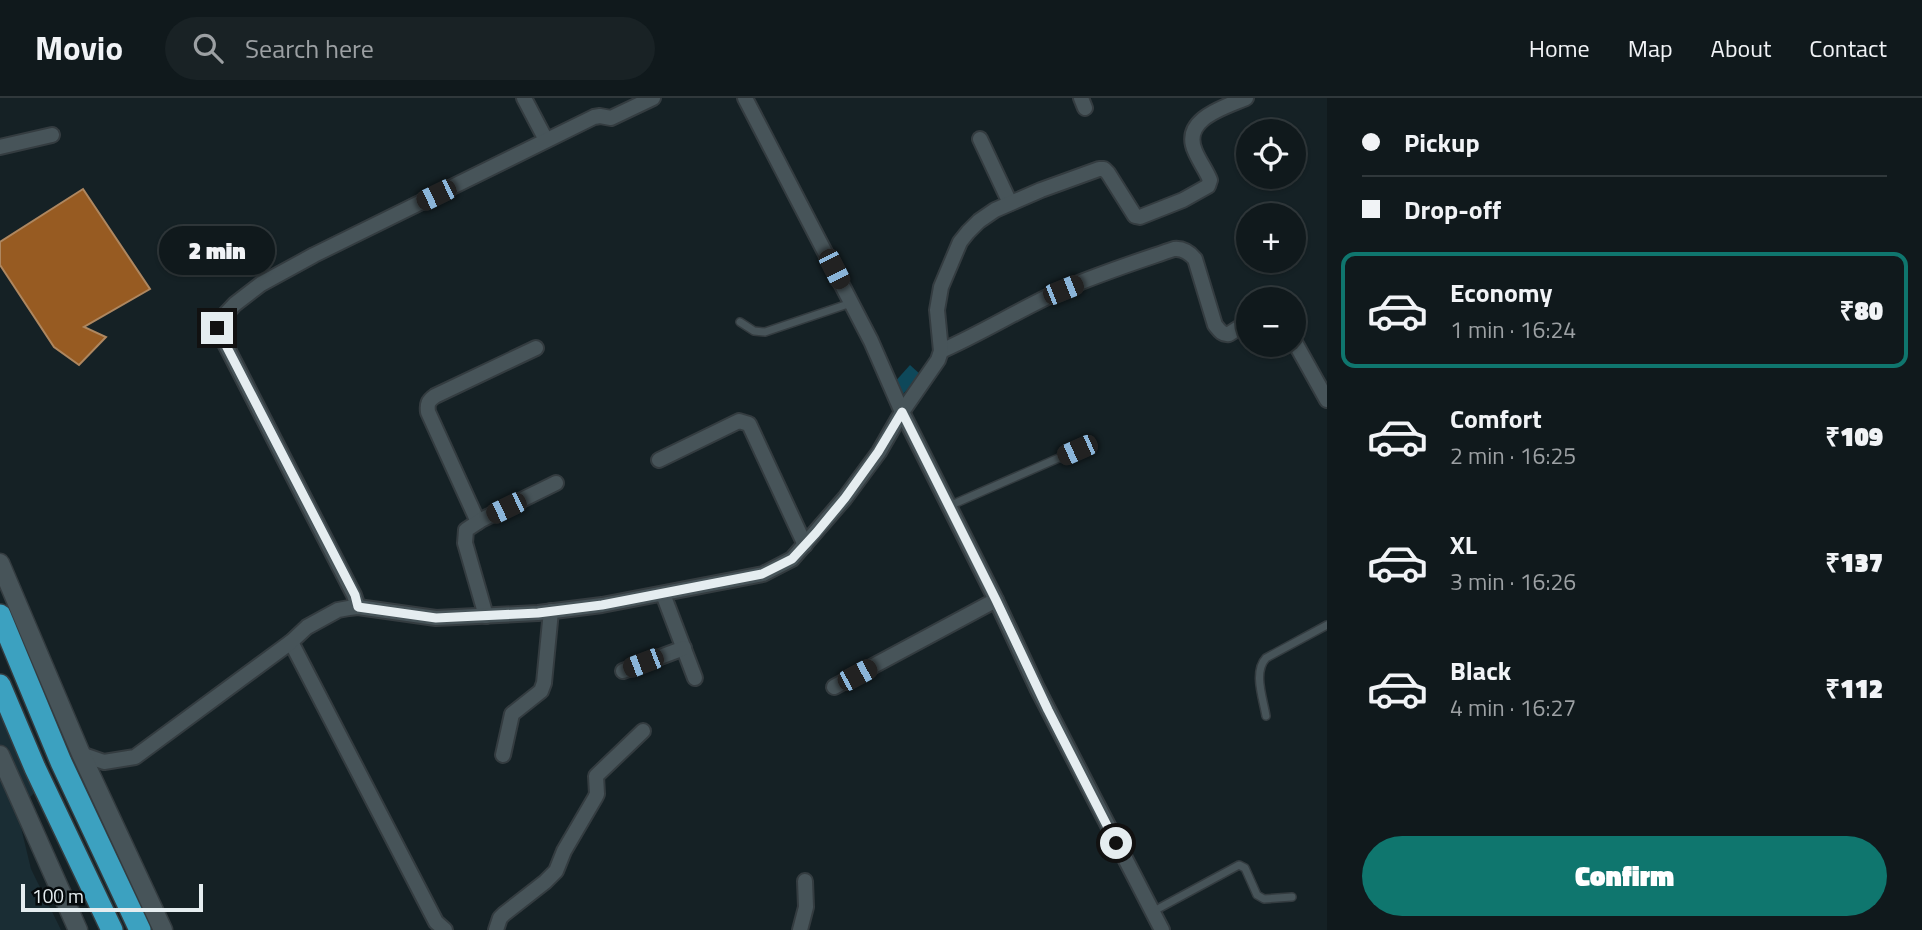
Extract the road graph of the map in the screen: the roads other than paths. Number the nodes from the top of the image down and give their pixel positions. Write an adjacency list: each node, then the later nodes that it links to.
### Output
1 (524, 98): 7 (street)
2 (653, 98): 7 (street)
3 (745, 98): 10 (street)
4 (1246, 98): 9 (street)
5 (52, 135): 8 (street)
6 (979, 139): 9 (street)
7 (546, 140): 27 (street)
8 (0, 147)
9 (1010, 204): 14 (street)
10 (851, 303): 11 (lane); 17 (street)
11 (740, 322)
12 (1236, 330): 14 (street)
13 (536, 348): 22 (street)
14 (941, 351): 17 (street)
15 (1303, 357): 16 (street)
16 (1327, 400)
17 (902, 412): 21 (street); 23 (street)
18 (1077, 450): 21 (lane)
19 (659, 460): 23 (street)
20 (556, 483): 22 (street)
21 (949, 506): 26 (street)
22 (478, 522): 30 (street)
23 (805, 545): 25 (street)
24 (0, 563): 40 (street)
25 (663, 593): 28 (street); 33 (street)
26 (996, 600): 37 (street); 45 (street)
27 (358, 607): 30 (street); 32 (street)
28 (551, 611): 30 (street); 42 (street)
29 (0, 615): 48 (highway)
30 (486, 616)
31 (1327, 625): 38 (lane)
32 (291, 642): 40 (street); 50 (street)
33 (684, 648): 34 (street); 35 (street)
34 (623, 671)
35 (695, 678)
36 (0, 685): 47 (highway)
37 (834, 687)
38 (1266, 716)
39 (643, 731): 51 (street)
40 (81, 754): 49 (street)
41 (0, 755): 46 (street)
42 (503, 755)
43 (805, 881): 52 (street)
44 (1292, 897): 45 (lane)
45 (1152, 912): 53 (street)
46 (78, 930)
47 (112, 930)
48 (140, 930)
49 (163, 930)
50 (445, 930)
51 (496, 930)
52 (800, 930)
53 (1162, 930)

